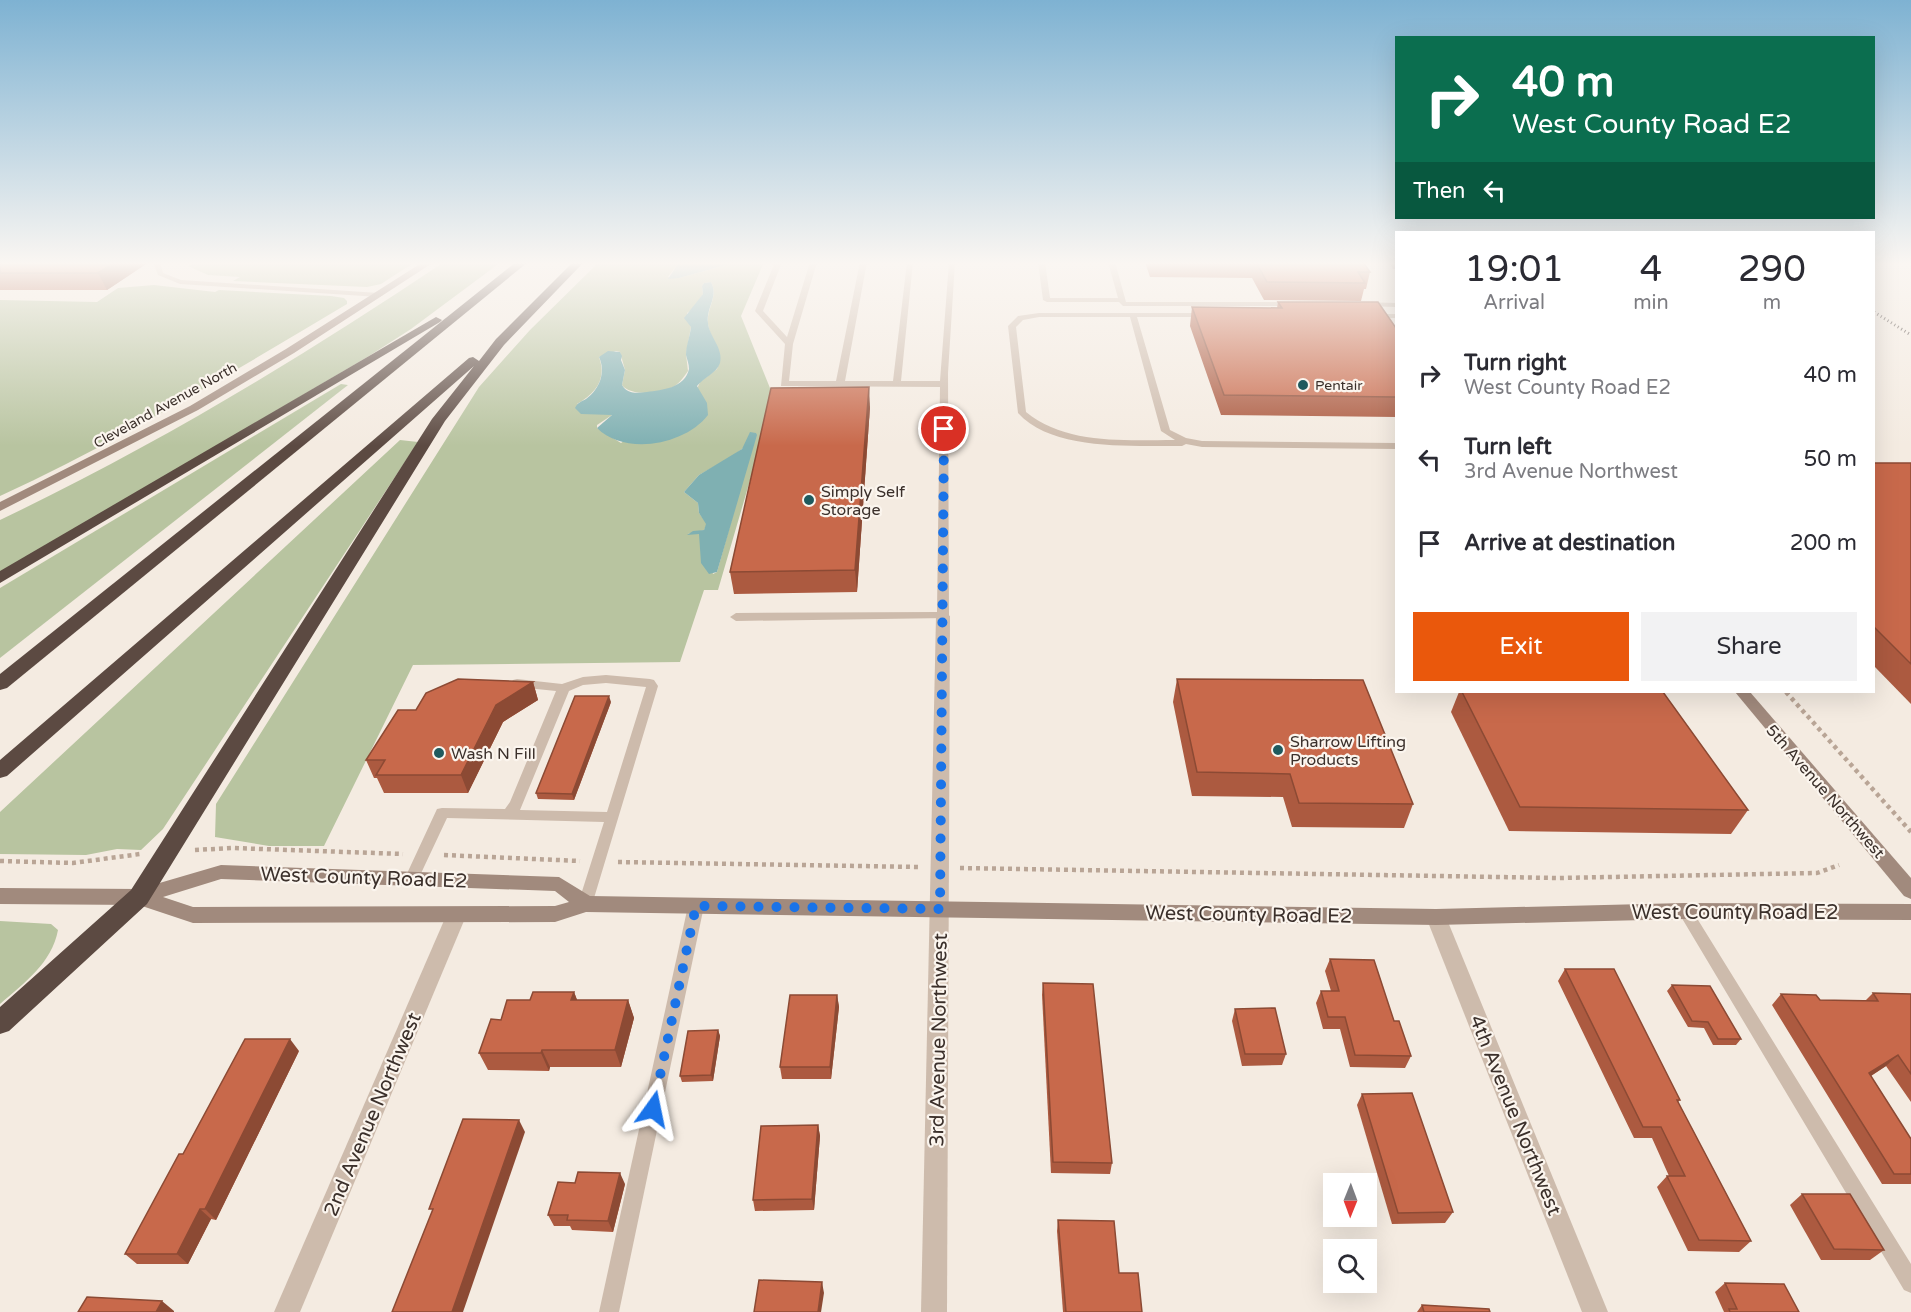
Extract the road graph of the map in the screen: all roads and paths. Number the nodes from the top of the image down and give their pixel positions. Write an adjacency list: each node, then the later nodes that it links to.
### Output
1 (333, 323): 19 (street, Cleveland Avenue North)
2 (431, 323): 20 (highway)
3 (447, 323): 24 (highway)
4 (516, 323): 28 (highway)
5 (517, 323): 42 (highway)
6 (770, 323): 13 (lane)
7 (795, 323): 13 (lane)
8 (852, 323): 14 (lane)
9 (903, 323): 15 (lane)
10 (948, 323): 16 (lane, 3rd Avenue Northwest)
11 (1015, 323): 17 (lane)
12 (1135, 323): 17 (lane)
13 (789, 344): 14 (lane)
14 (840, 384): 15 (lane)
15 (897, 384): 16 (lane)
16 (944, 384): 21 (lane, 3rd Avenue Northwest)
17 (1190, 443): 18 (lane)
18 (1395, 446)
19 (0, 507)
20 (0, 578)
21 (943, 616): 22 (lane); 38 (street, 3rd Avenue Northwest)
22 (736, 617)
23 (500, 682): 25 (lane)
24 (0, 684)
25 (564, 688): 29 (lane); 30 (lane)
26 (1743, 693): 40 (street, 5th Avenue Northwest)
27 (1787, 693): 31 (path)
28 (0, 771)
29 (509, 814): 30 (lane); 33 (lane)
30 (613, 817): 36 (lane)
31 (1911, 832)
32 (233, 848): 33 (path)
33 (423, 854): 36 (path); 39 (lane)
34 (128, 855): 35 (path)
35 (0, 861)
36 (599, 862): 38 (path); 43 (lane)
37 (1839, 865): 38 (path)
38 (941, 867): 45 (street, 3rd Avenue Northwest)
39 (411, 880): 42 (street, West County Road E2); 43 (street, West County Road E2)
40 (1911, 891)
41 (0, 896): 42 (street, West County Road E2)
42 (140, 897): 48 (street, West County Road E2); 50 (highway)
43 (586, 904): 44 (street, West County Road E2); 48 (street, West County Road E2)
44 (696, 906): 45 (street, West County Road E2); 53 (lane)
45 (940, 909): 49 (street, West County Road E2); 54 (street, 3rd Avenue Northwest)
46 (1685, 911): 47 (street, West County Road E2); 49 (street, West County Road E2); 51 (lane)
47 (1911, 912)
48 (456, 916): 52 (street, 2nd Avenue Northwest)
49 (1436, 917): 55 (street, 4th Avenue Northwest)
50 (0, 1023)
51 (1911, 1282)
52 (287, 1312)
53 (609, 1312)
54 (934, 1312)
55 (1595, 1312)

